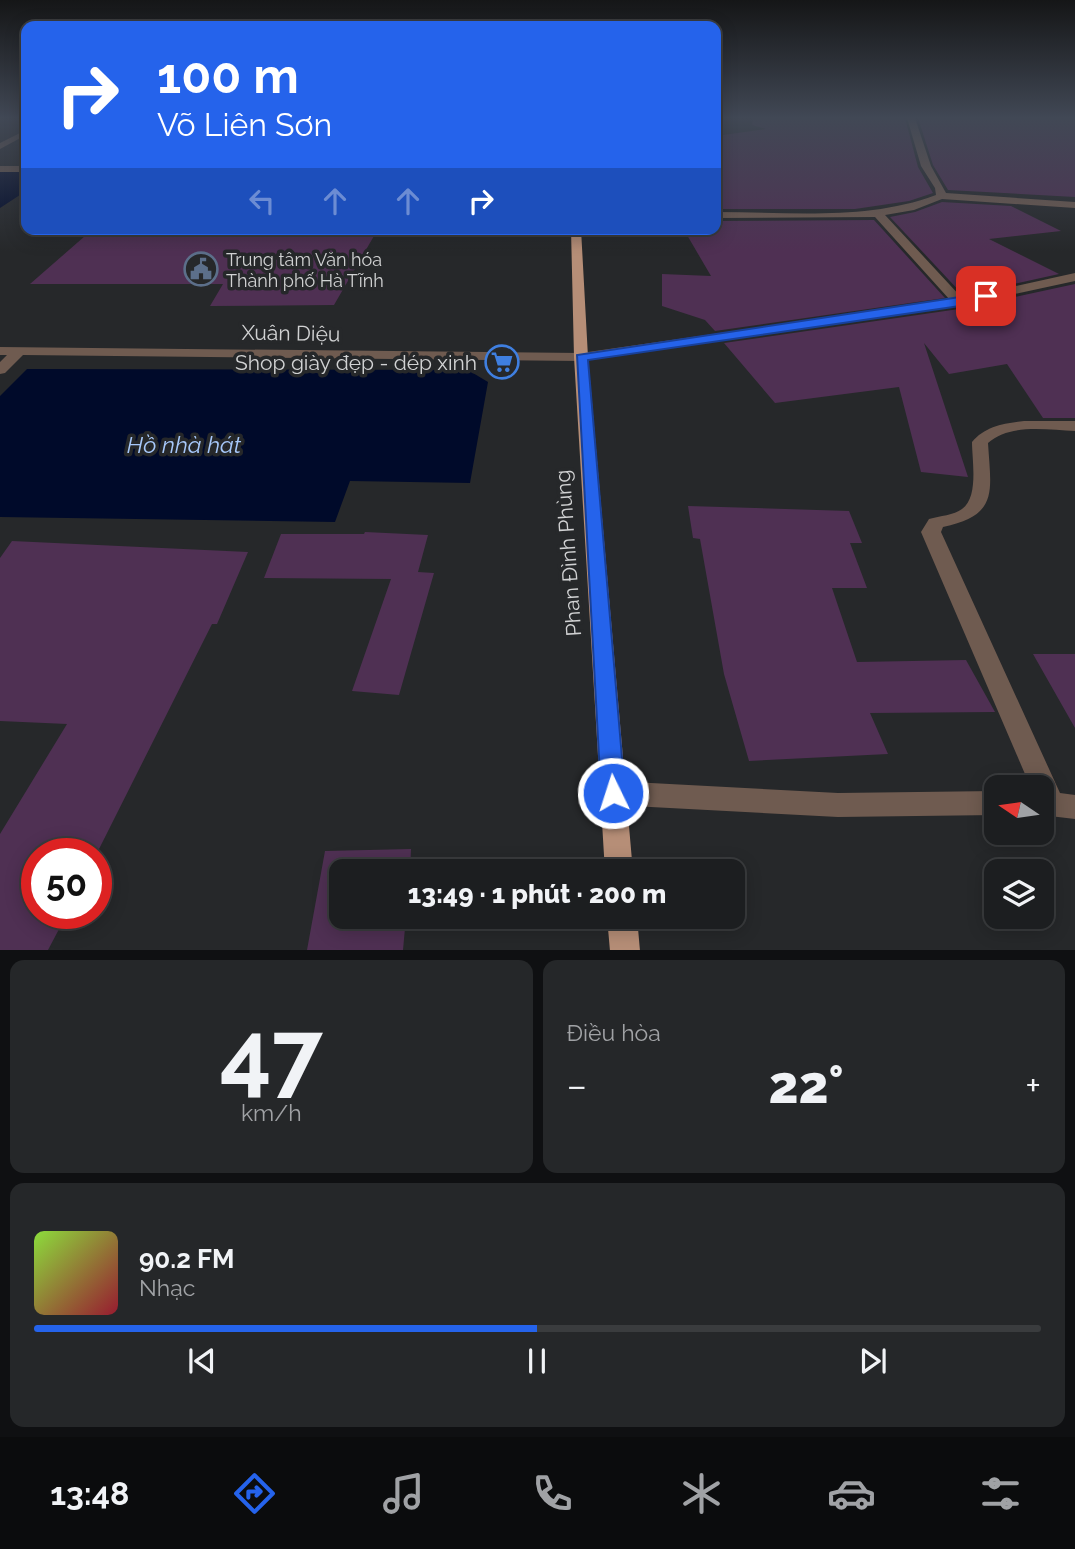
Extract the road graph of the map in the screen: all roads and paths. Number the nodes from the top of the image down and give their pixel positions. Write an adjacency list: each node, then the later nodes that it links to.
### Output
1 (925, 162): 4 (street)
2 (0, 169): 3 (street)
3 (21, 169)
4 (942, 196): 5 (street); 6 (street)
5 (1075, 205)
6 (877, 214): 7 (street); 10 (street)
7 (721, 215)
8 (576, 235): 13 (main road, Phan Đình Phùng)
9 (1075, 277): 10 (street, Xuân Diệu)
10 (960, 302): 13 (street, Xuân Diệu)
11 (0, 351): 12 (street, Xuân Diệu)
12 (20, 351): 13 (street, Xuân Diệu); 14 (street)
13 (582, 358): 16 (main road, Phan Đình Phùng)
14 (0, 370)
15 (1075, 426): 18 (street)
16 (613, 793): 17 (street); 19 (main road, Phan Đình Phùng)
17 (984, 803)
18 (1056, 804)
19 (618, 859)
20 (623, 929): 21 (main road)
21 (625, 950)

